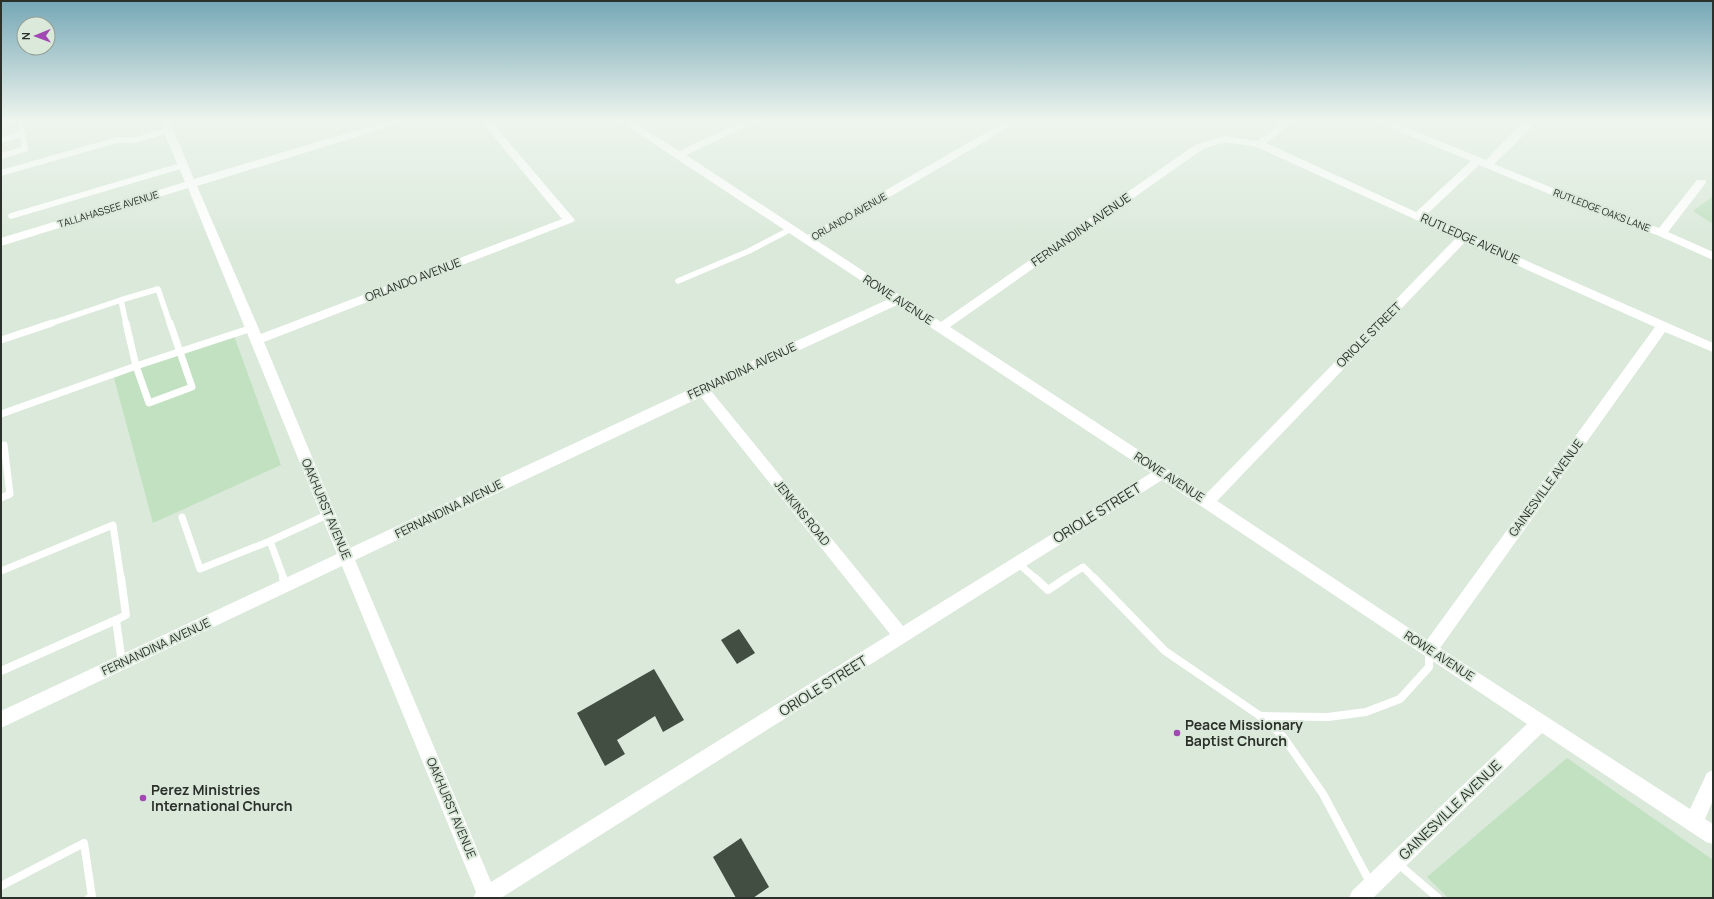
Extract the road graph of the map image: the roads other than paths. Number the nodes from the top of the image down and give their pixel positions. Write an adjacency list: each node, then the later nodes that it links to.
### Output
1 (39, 162): 11 (lane)
2 (183, 162): 10 (street, OAKHURST AVENUE)
3 (261, 162): 13 (street, TALLAHASSEE AVENUE)
4 (520, 162): 27 (street, ORLANDO AVENUE)
5 (689, 162): 16 (street, ROWE AVENUE)
6 (942, 162): 19 (street, ORLANDO AVENUE)
7 (1178, 162): 26 (street, FERNANDINA AVENUE)
8 (1299, 162): 15 (street, RUTLEDGE AVENUE)
9 (1483, 162): 15 (street); 17 (street, RUTLEDGE OAKS LANE)
10 (184, 165): 13 (street, OAKHURST AVENUE); 14 (lane)
11 (1, 173)
12 (1701, 182): 17 (street)
13 (191, 183): 20 (street, TALLAHASSEE AVENUE); 27 (street, OAKHURST AVENUE)
14 (11, 216)
15 (1418, 216): 18 (street, RUTLEDGE AVENUE)
16 (791, 229): 19 (street, ROWE AVENUE); 22 (lane)
17 (1661, 233): 21 (street, RUTLEDGE OAKS LANE)
18 (1464, 237): 25 (street, RUTLEDGE AVENUE); 37 (street, ORIOLE STREET)
19 (807, 240): 24 (street, ROWE AVENUE)
20 (1, 242)
21 (1713, 256)
22 (678, 281)
23 (121, 300): 28 (lane); 30 (lane); 31 (lane)
24 (897, 300): 26 (street, ROWE AVENUE); 32 (street, FERNANDINA AVENUE)
25 (1663, 326): 29 (street, RUTLEDGE AVENUE); 47 (street, GAINESVILLE AVENUE)
26 (940, 328): 35 (street, ROWE AVENUE)
27 (255, 334): 30 (lane); 38 (street, OAKHURST AVENUE)
28 (1, 340)
29 (1713, 348)
30 (180, 351): 31 (lane); 31 (lane)
31 (136, 366): 33 (lane)
32 (702, 389): 41 (street, FERNANDINA AVENUE); 46 (street, JENKINS ROAD)
33 (1, 414)
34 (4, 445): 36 (lane)
35 (1162, 473): 37 (street, ROWE AVENUE); 42 (street, ORIOLE STREET)
36 (1, 498)
37 (1207, 502): 47 (street, ROWE AVENUE)
38 (329, 514): 40 (lane); 41 (street, OAKHURST AVENUE)
39 (182, 517): 40 (lane)
40 (270, 541): 44 (lane)
41 (347, 558): 44 (street, FERNANDINA AVENUE); 59 (street, OAKHURST AVENUE)
42 (1018, 563): 46 (street, ORIOLE STREET); 50 (lane)
43 (1, 571): 45 (lane)
44 (286, 586): 48 (street, FERNANDINA AVENUE)
45 (116, 620): 48 (lane); 49 (lane)
46 (902, 637): 59 (street, ORIOLE STREET)
47 (1429, 650): 50 (lane); 52 (street, ROWE AVENUE)
48 (122, 663): 51 (street, FERNANDINA AVENUE)
49 (1, 671)
50 (1260, 716): 58 (lane)
51 (1, 720)
52 (1541, 722): 54 (street, ROWE AVENUE); 56 (street, GAINESVILLE AVENUE)
53 (1713, 779): 54 (street)
54 (1694, 822): 55 (street, ROWE AVENUE)
55 (1713, 835)
56 (1396, 862): 58 (street, GAINESVILLE AVENUE); 61 (lane)
57 (1, 886): 60 (lane)
58 (1365, 892)
59 (486, 897)
60 (91, 898)
61 (1438, 898)

